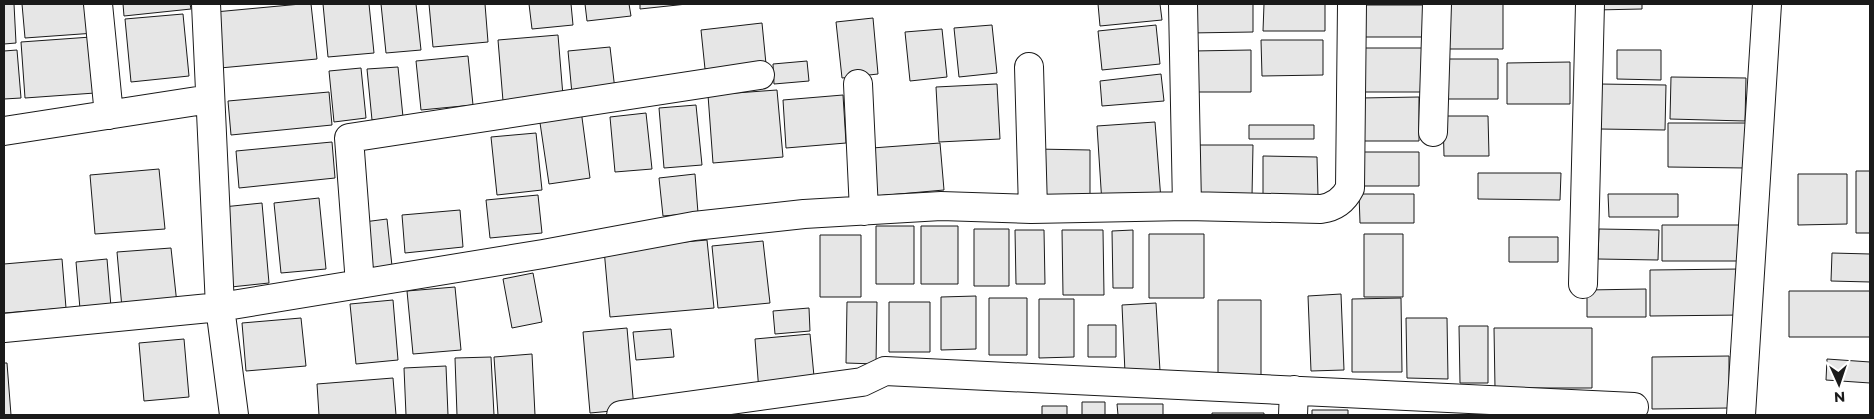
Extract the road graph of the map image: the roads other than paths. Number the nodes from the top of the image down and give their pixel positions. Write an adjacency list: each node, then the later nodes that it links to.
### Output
1 (98, 4): 12 (street)
2 (206, 4): 11 (street)
3 (1183, 4): 15 (street)
4 (1352, 4): 15 (street)
5 (1437, 4): 14 (street)
6 (1590, 4): 19 (street)
7 (1767, 4): 26 (street)
8 (1029, 67): 16 (street)
9 (760, 75): 18 (street)
10 (858, 84): 17 (street)
11 (210, 99): 12 (street); 20 (street)
12 (109, 115): 13 (street)
13 (4, 131)
14 (1433, 132)
15 (1187, 206): 16 (street)
16 (1033, 209): 17 (street)
17 (864, 211): 18 (street)
18 (360, 284): 20 (street)
19 (1583, 284)
20 (220, 307): 21 (street); 24 (street)
21 (4, 328)
22 (1294, 402): 23 (street); 25 (street)
23 (1634, 407)
24 (234, 415)
25 (621, 415)
26 (1741, 415)

